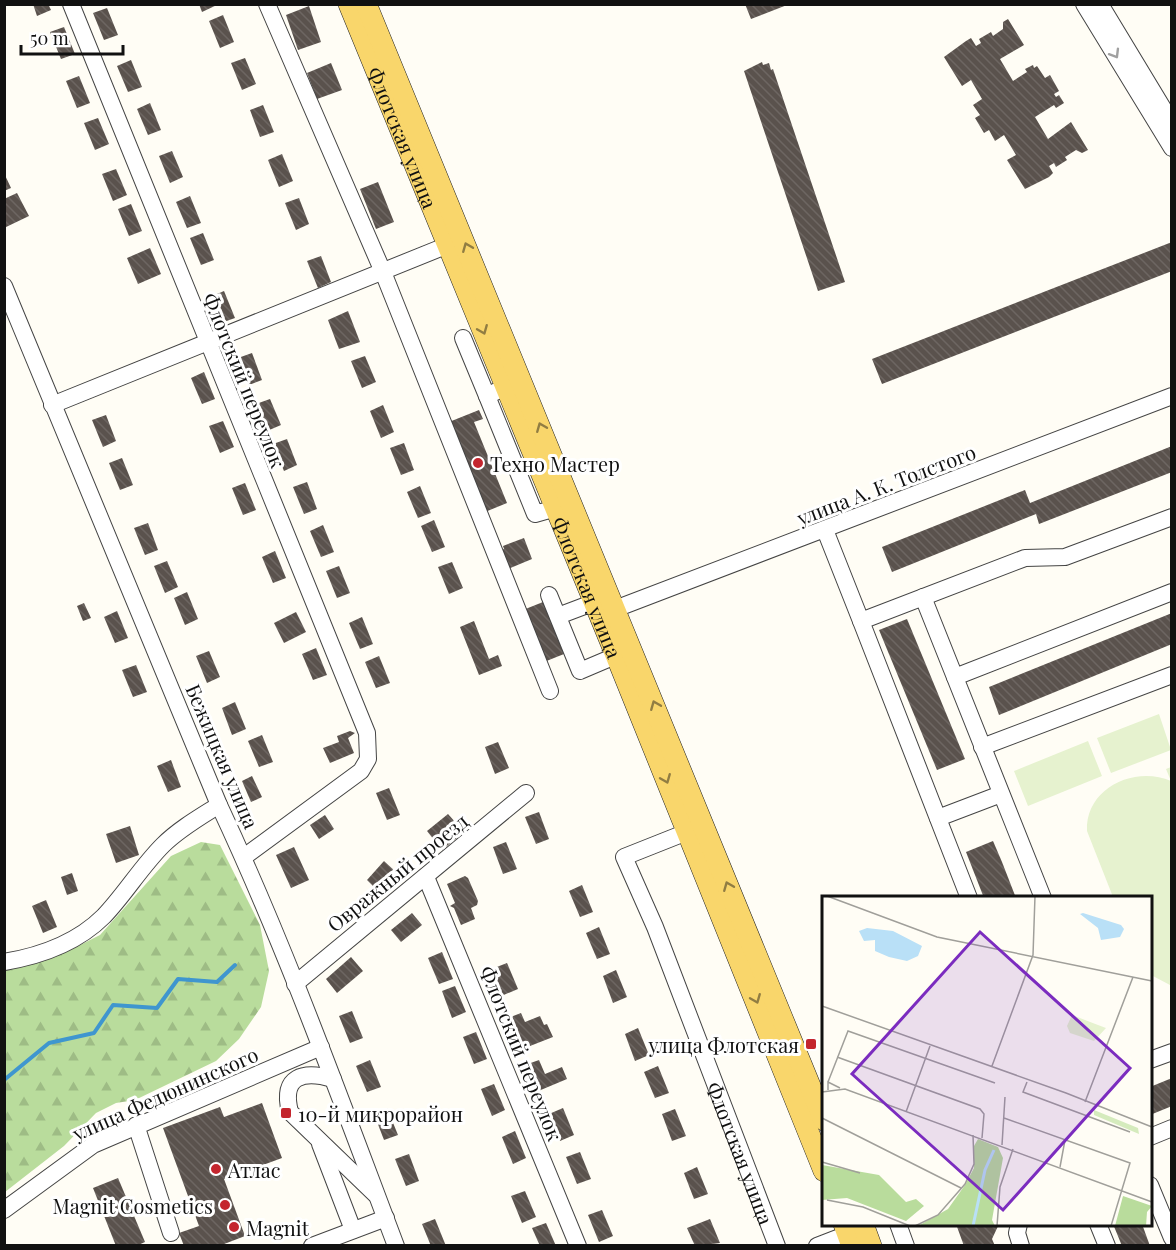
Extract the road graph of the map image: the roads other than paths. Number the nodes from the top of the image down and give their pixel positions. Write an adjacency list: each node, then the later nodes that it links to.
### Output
1 (71, 4): 13 (street, Флотский переулок)
2 (267, 4): 10 (street)
3 (349, 4): 9 (main road, Флотская улица)
4 (366, 4): 25 (main road, Флотская улица, one-way to 4)
5 (1084, 4): 8 (street, one-way to 8)
6 (1100, 4): 7 (street)
7 (1172, 123)
8 (1172, 148)
9 (448, 245): 10 (street); 14 (main road, Флотская улица, one-way to 14)
10 (383, 272): 13 (street); 31 (street)
11 (4, 286): 17 (street, Бежицкая улица)
12 (463, 338): 15 (street)
13 (207, 342): 17 (street); 38 (street, Флотский переулок)
14 (506, 387): 15 (street); 18 (main road, Флотская улица)
15 (487, 396): 18 (street)
16 (1172, 396): 20 (street, улица А. К. Толстого)
17 (52, 405): 35 (street, Бежицкая улица)
18 (556, 508): 24 (main road, Флотская улица)
19 (1172, 517): 23 (street)
20 (825, 530): 25 (street, улица А. К. Толстого); 27 (street)
21 (1172, 592): 30 (street)
22 (549, 594): 26 (street)
23 (923, 597): 27 (street); 30 (street)
24 (595, 602): 26 (street); 28 (main road, Флотская улица)
25 (615, 609): 28 (main road, Флотская улица)
26 (558, 616): 28 (street)
27 (861, 621): 36 (street)
28 (624, 652): 37 (main road, Флотская улица, one-way to 37); 50 (main road, Флотская улица, one-way to 28)
29 (1172, 675): 32 (street)
30 (955, 677): 32 (street)
31 (550, 691)
32 (982, 747): 34 (street)
33 (526, 793): 39 (street, Овражный проезд)
34 (1001, 794): 36 (street); 41 (street)
35 (219, 805): 38 (street, Бежицкая улица); 42 (street)
36 (938, 818): 40 (street)
37 (687, 832): 55 (main road, Флотская улица, one-way to 55); 70 (street, Флотская улица)
38 (244, 857): 43 (street, Бежицкая улица)
39 (426, 877): 43 (street, Овражный проезд); 69 (street, Флотский переулок)
40 (969, 896)
41 (1042, 896)
42 (4, 962)
43 (295, 984): 44 (street, Бежицкая улица)
44 (321, 1047): 47 (street, улица Федюнинского); 48 (street, Бежицкая улица)
45 (1172, 1052): 46 (street)
46 (1152, 1059)
47 (274, 1066): 49 (street); 51 (street, улица Федюнинского)
48 (333, 1079): 49 (street); 57 (street, Бежицкая улица)
49 (290, 1085): 54 (street)
50 (822, 1115)
51 (136, 1125): 58 (street, улица Федюнинского); 65 (street)
52 (1172, 1128): 53 (street)
53 (1152, 1136)
54 (319, 1140): 57 (street); 63 (street)
55 (822, 1166)
56 (1152, 1190): 66 (street)
57 (378, 1196): 59 (street, Бежицкая улица)
58 (4, 1210)
59 (386, 1218): 63 (street); 68 (street, Бежицкая улица)
60 (899, 1226): 73 (street)
61 (1019, 1226): 74 (street)
62 (1099, 1226): 75 (street)
63 (353, 1230): 67 (street)
64 (852, 1232): 71 (street); 72 (main road)
65 (171, 1233)
66 (1172, 1238)
67 (312, 1245)
68 (396, 1245)
69 (578, 1245)
70 (777, 1245)
71 (817, 1245)
72 (871, 1245)
73 (906, 1245)
74 (1021, 1245)
75 (1107, 1245)

